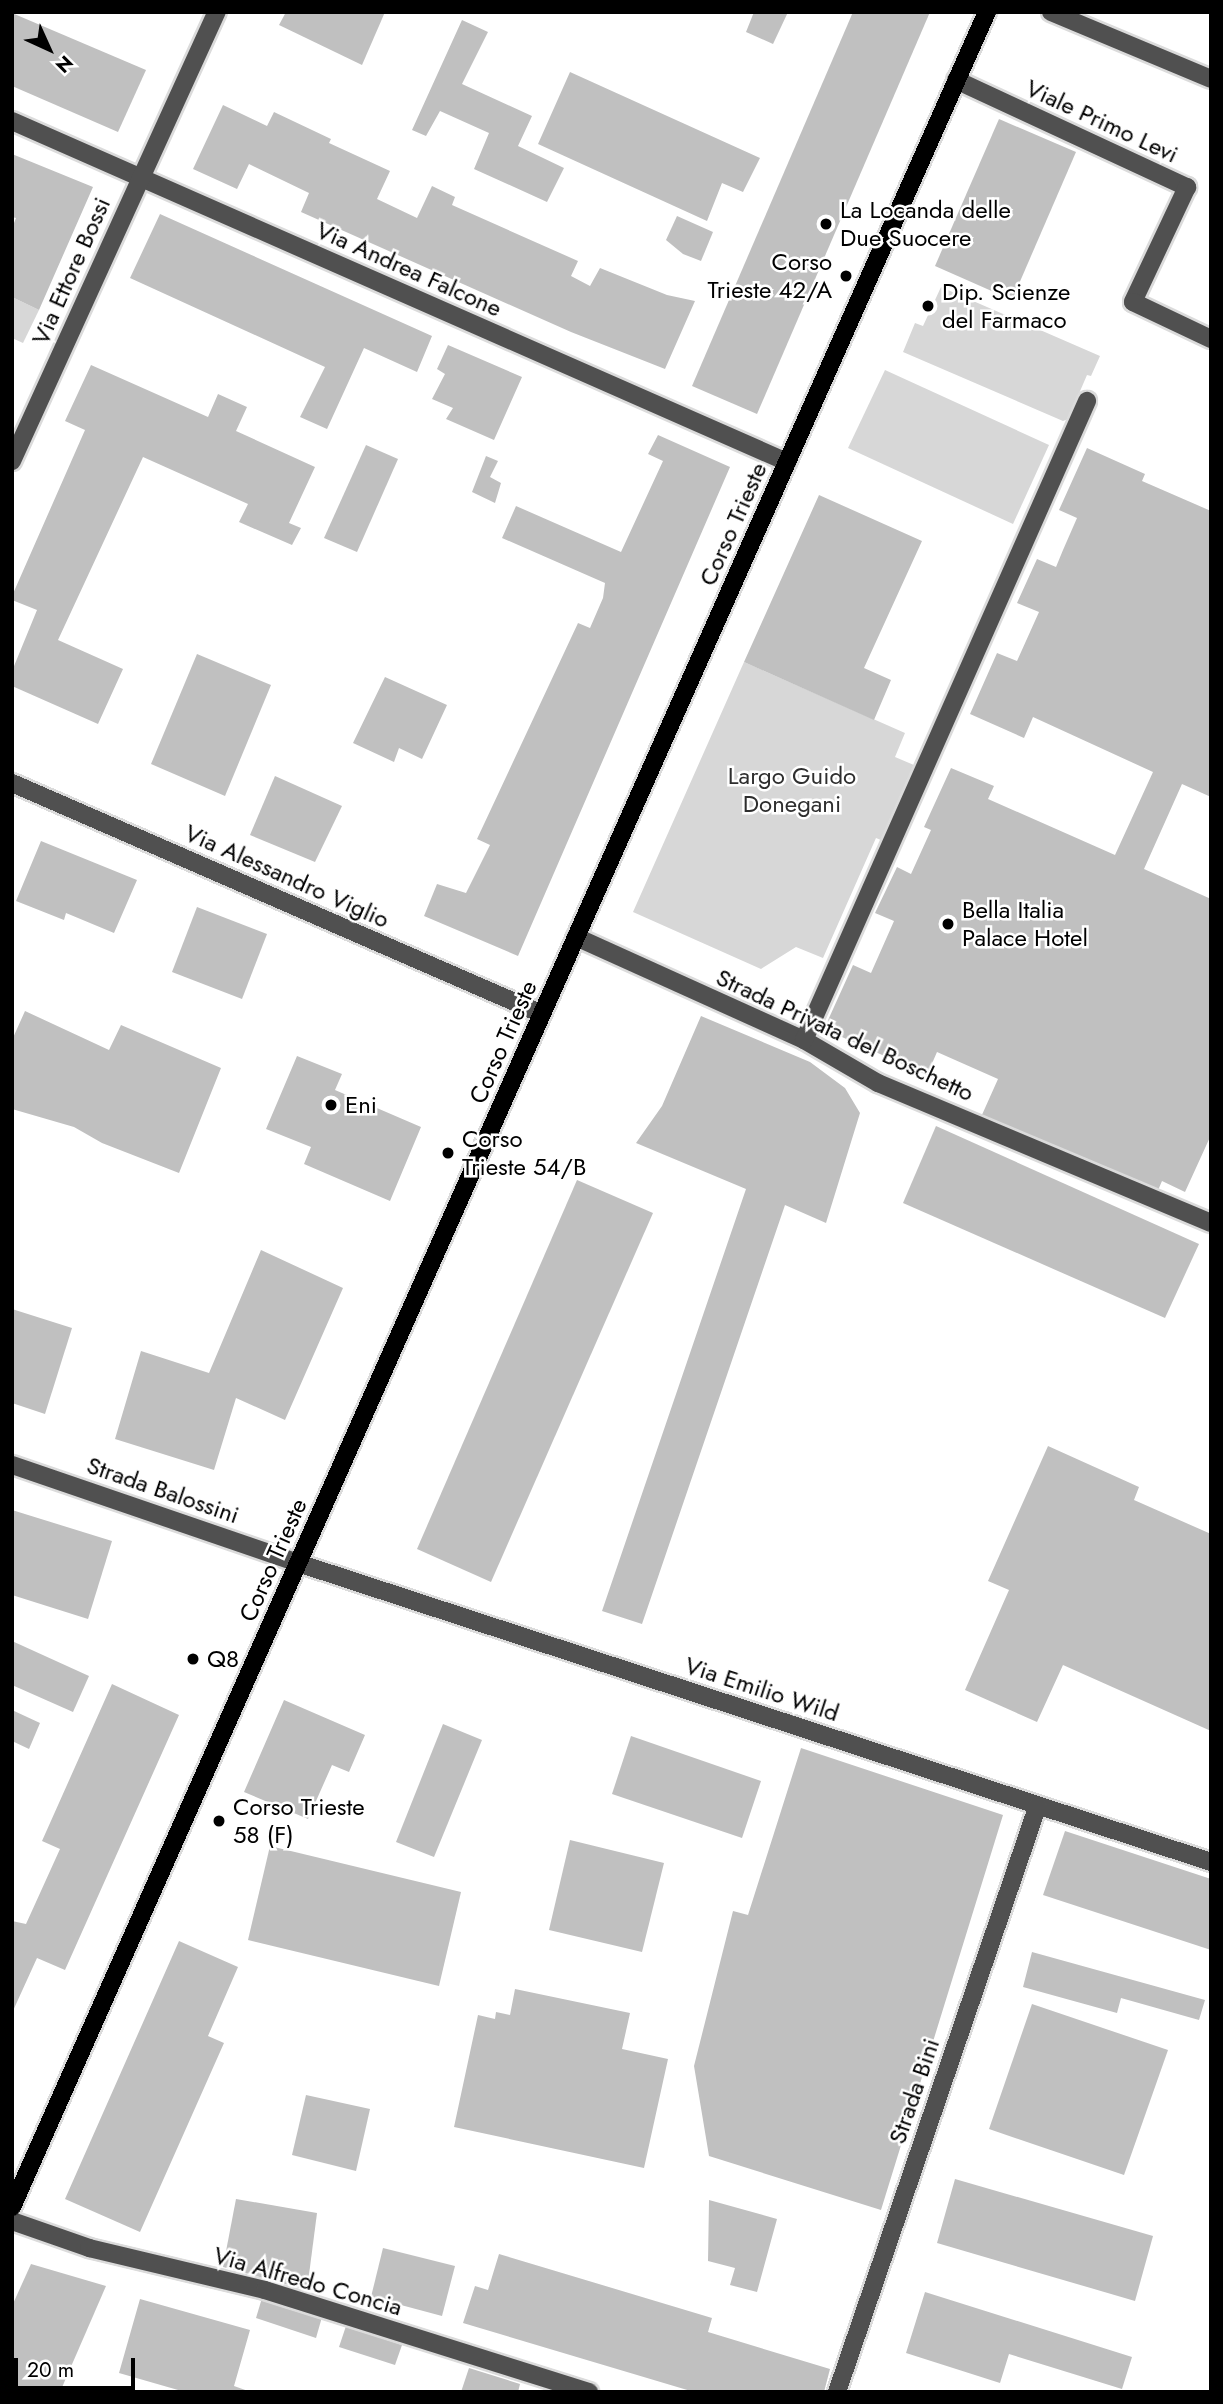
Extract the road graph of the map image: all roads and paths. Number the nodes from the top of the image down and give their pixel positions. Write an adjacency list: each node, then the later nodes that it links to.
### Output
1 (217, 12): 7 (street, Via Ettore Bossi)
2 (986, 12): 5 (main road, Corso Trieste)
3 (1051, 12): 4 (street)
4 (1211, 79)
5 (956, 80): 8 (street, Viale Primo Levi); 11 (main road, Corso Trieste)
6 (12, 121): 7 (street, Via Andrea Falcone)
7 (141, 178): 10 (street, Via Ettore Bossi); 11 (street, Via Andrea Falcone)
8 (1211, 339)
9 (1087, 401): 15 (street)
10 (12, 461)
11 (787, 462): 13 (main road, Corso Trieste)
12 (12, 783): 14 (street, Via Alessandro Viglio)
13 (576, 937): 14 (main road, Corso Trieste); 15 (street, Strada Privata del Boschetto)
14 (542, 1014): 18 (main road, Corso Trieste)
15 (804, 1040): 16 (street, Strada Privata del Boschetto)
16 (1211, 1223)
17 (12, 1465): 18 (street, Strada Balossini)
18 (299, 1563): 19 (street, Via Emilio Wild); 21 (main road, Corso Trieste)
19 (1038, 1805): 20 (street, Via Emilio Wild); 24 (street, Strada Bini)
20 (1211, 1862)
21 (12, 2207)
22 (12, 2221): 23 (street, Via Alfredo Concia)
23 (589, 2392)
24 (837, 2392)

